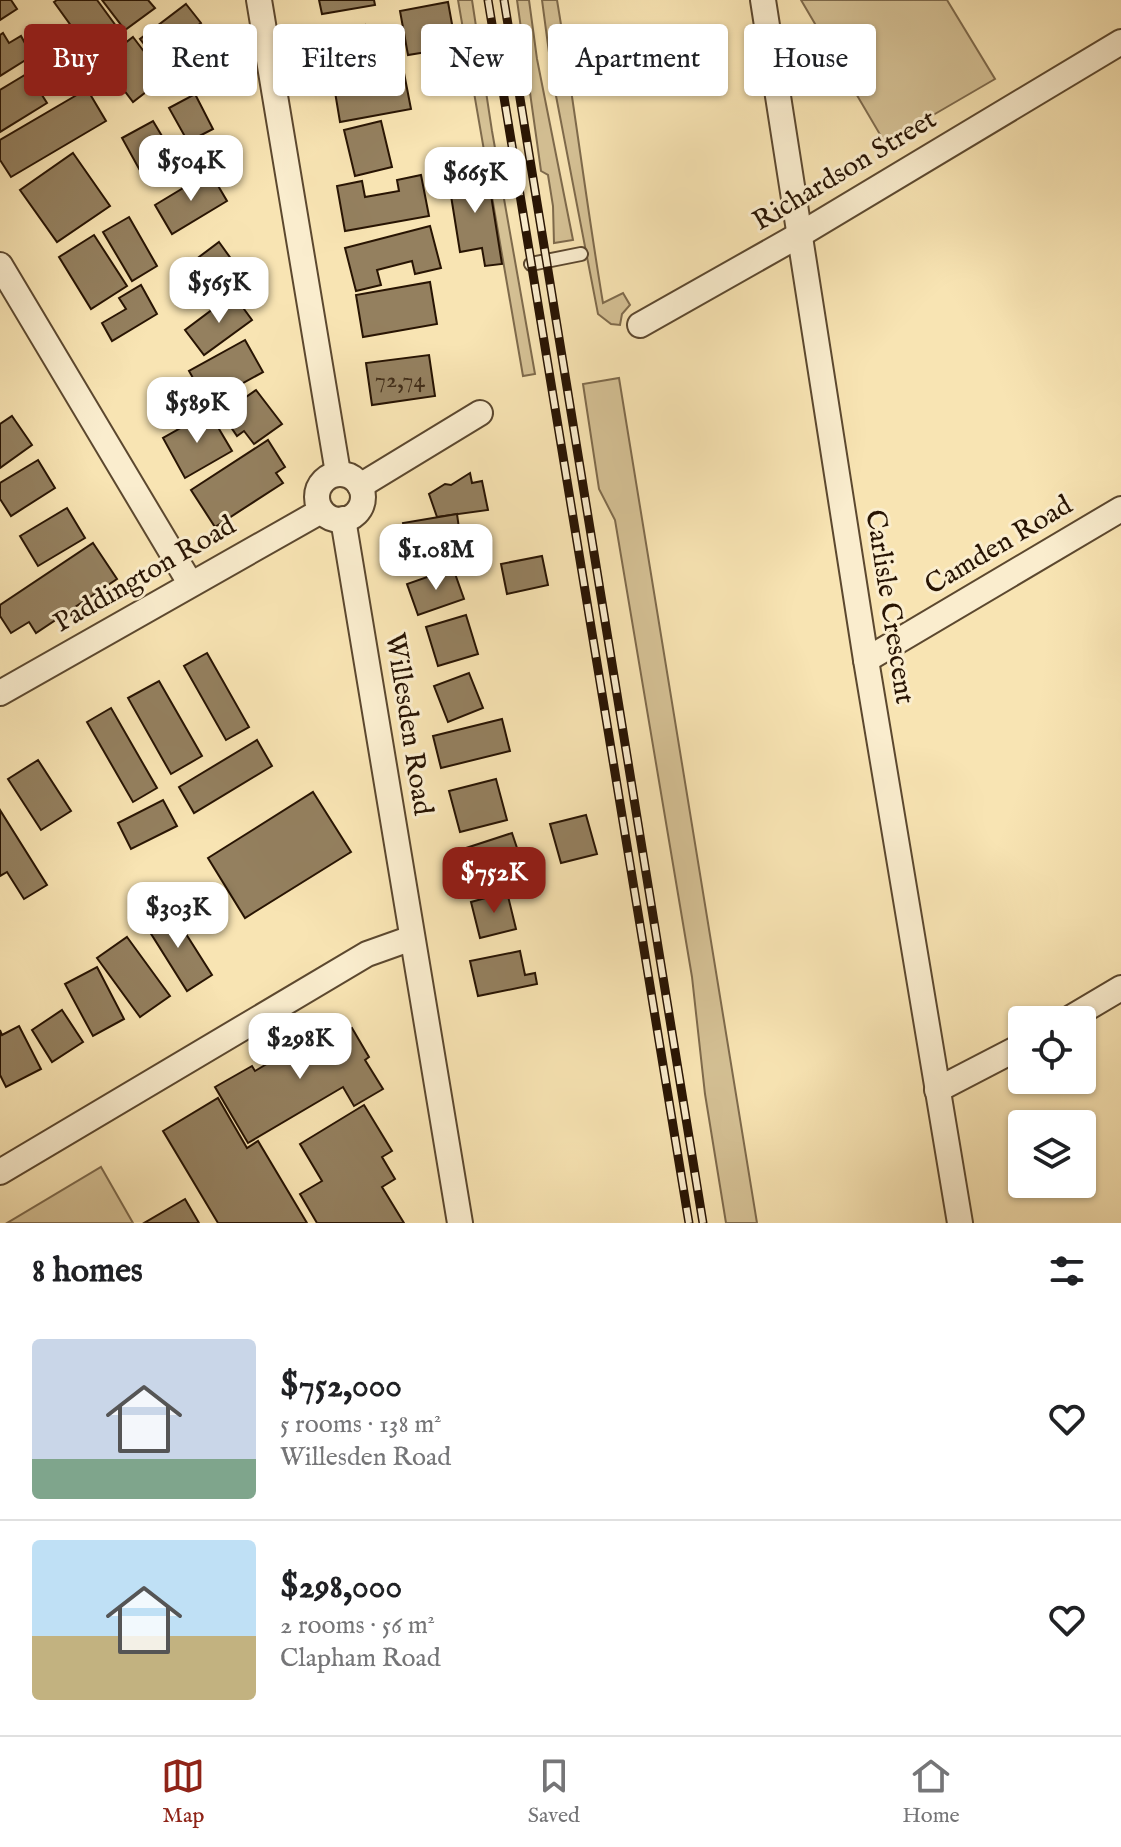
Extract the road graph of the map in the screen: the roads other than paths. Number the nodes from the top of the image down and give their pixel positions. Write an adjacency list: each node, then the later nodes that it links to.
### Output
1 (259, 0): 10 (street)
2 (763, 0): 4 (street, Carlisle Crescent)
3 (1121, 42): 4 (street, Richardson Street)
4 (801, 234): 8 (street, Richardson Street); 15 (street, Carlisle Crescent)
5 (581, 254): 6 (lane)
6 (531, 264)
7 (0, 265): 14 (street)
8 (640, 325)
9 (480, 413): 11 (street)
10 (338, 473): 11 (street); 13 (street)
11 (360, 486): 13 (street)
12 (1121, 509): 15 (street, Camden Road)
13 (332, 515): 14 (street, Paddington Road); 17 (street, Willesden Road)
14 (190, 583): 16 (street, Paddington Road)
15 (866, 660): 21 (street, Carlisle Crescent)
16 (0, 693)
17 (412, 938): 22 (street); 23 (street, Willesden Road)
18 (1121, 988): 19 (street)
19 (1091, 1006)
20 (1008, 1053): 21 (street)
21 (937, 1090): 24 (street, Carlisle Crescent)
22 (0, 1172)
23 (460, 1223)
24 (960, 1223)

